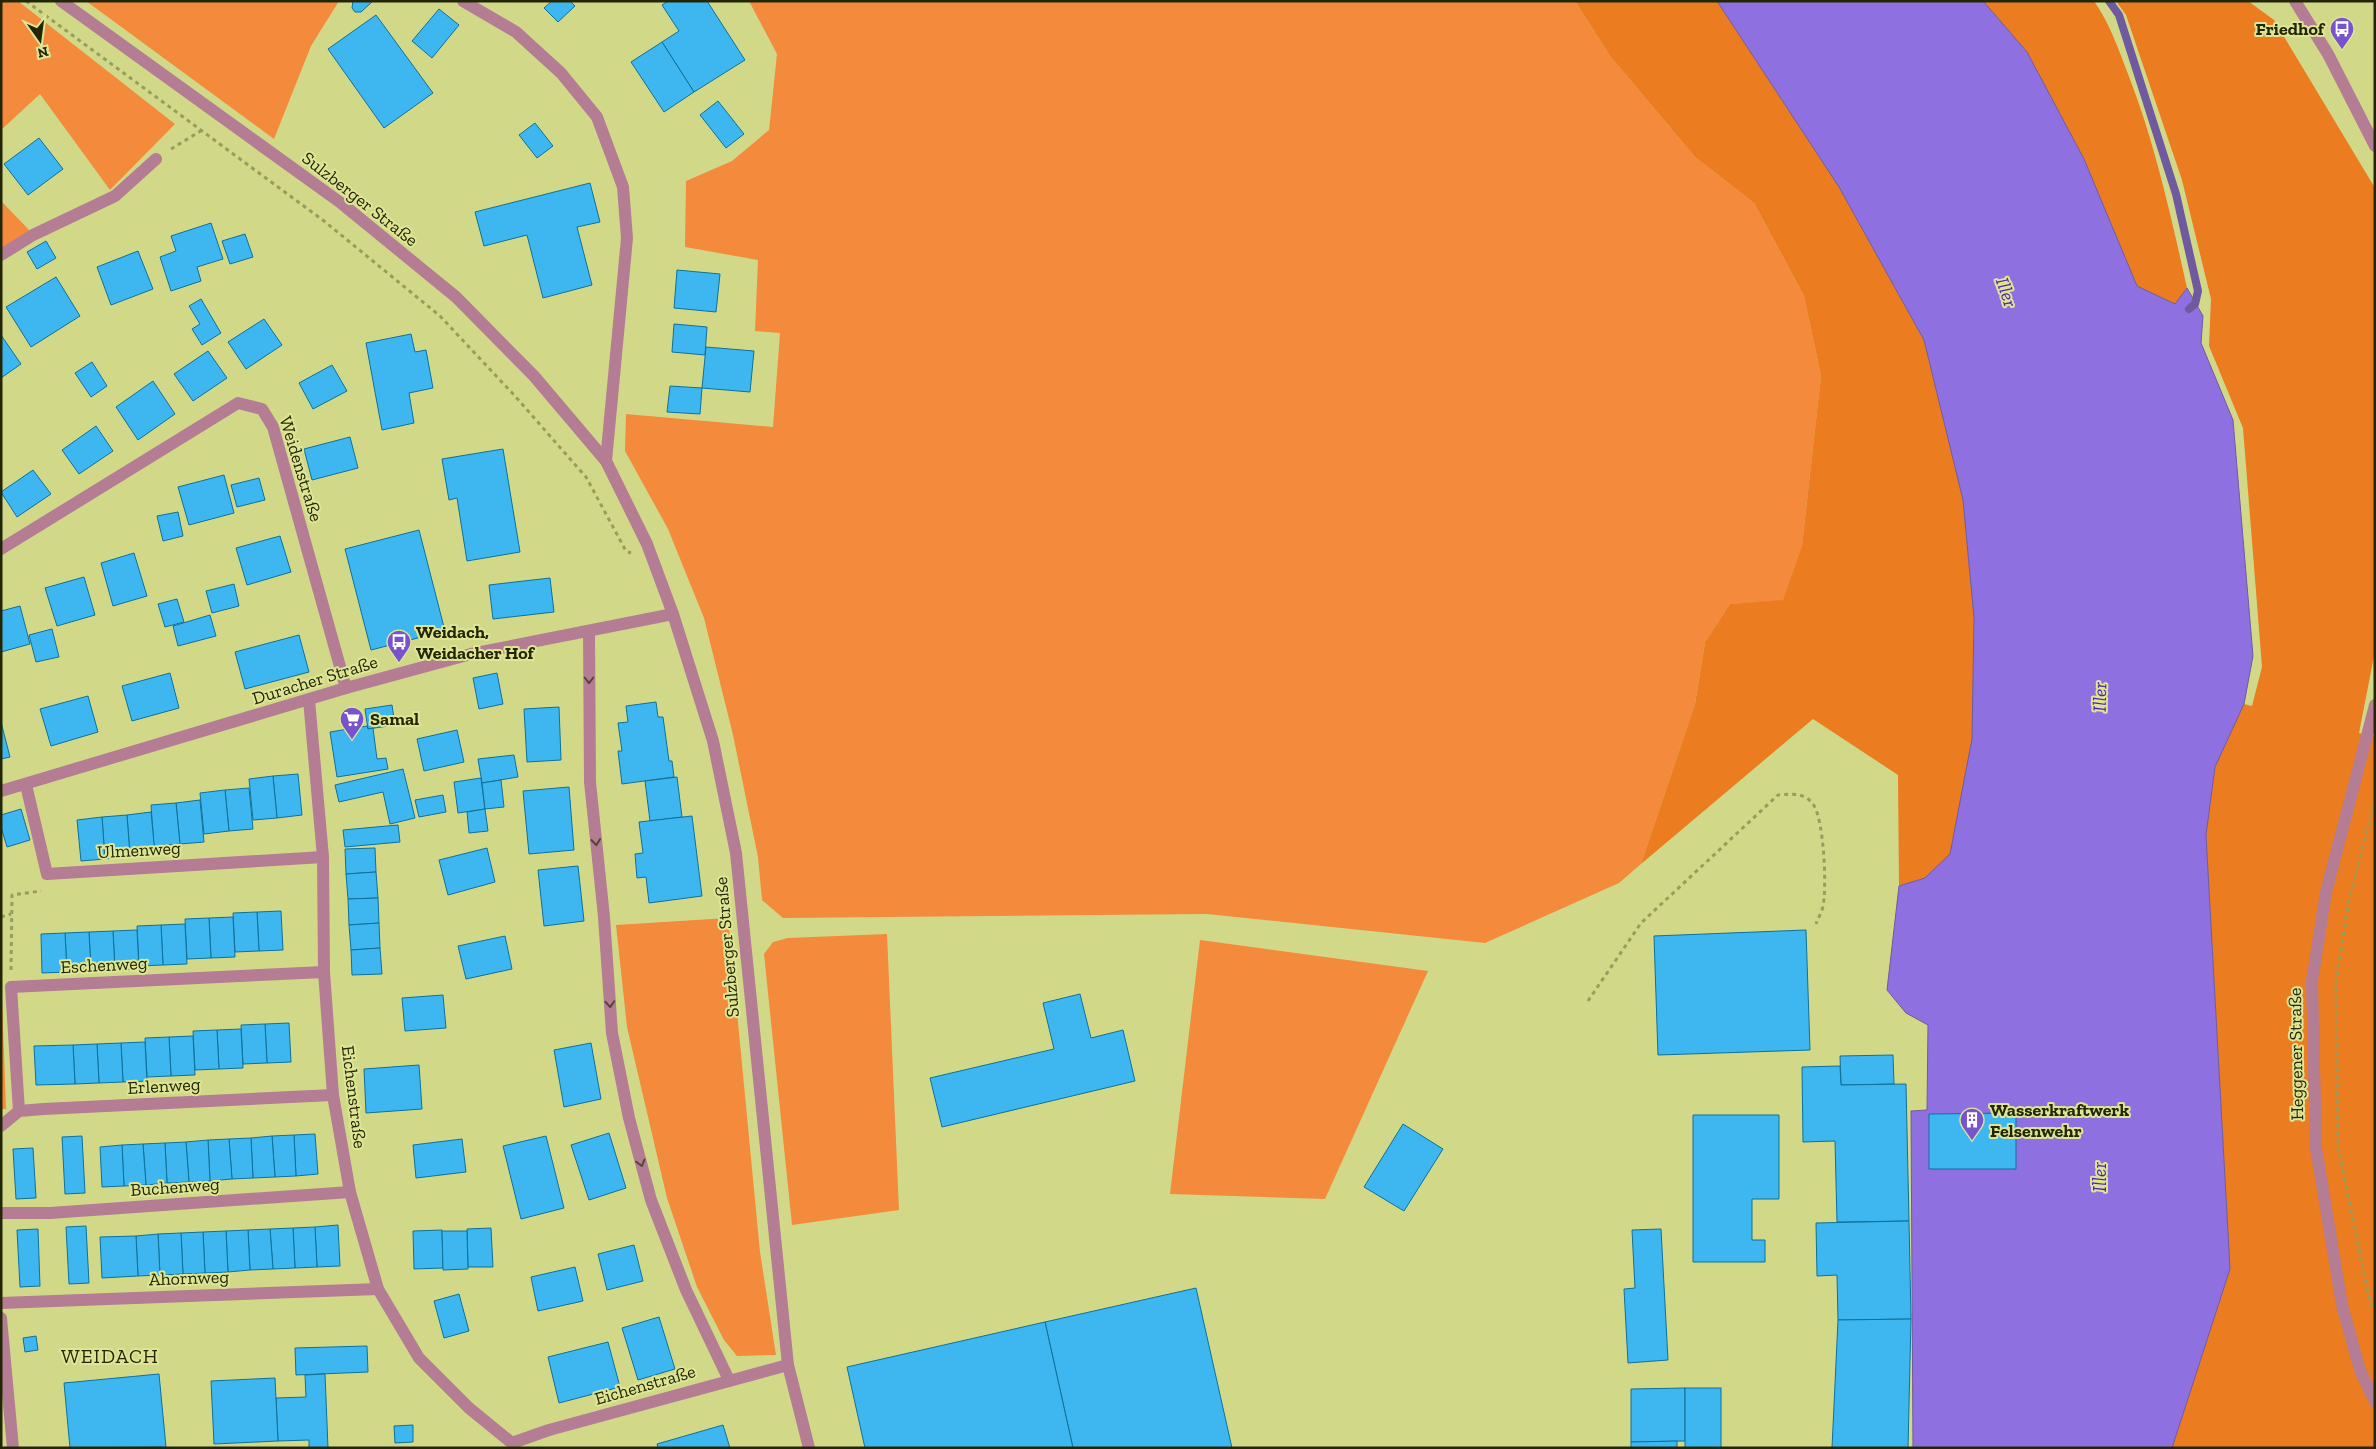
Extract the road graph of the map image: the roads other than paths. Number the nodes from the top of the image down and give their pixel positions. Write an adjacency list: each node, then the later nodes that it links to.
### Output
1 (61, 1): 7 (street, Sulzberger Straße)
2 (463, 1): 7 (street)
3 (2294, 1): 4 (street)
4 (2375, 146)
5 (156, 159): 6 (street)
6 (1, 255)
7 (606, 462): 9 (street, Sulzberger Straße)
8 (1, 549): 11 (street, Weidenstraße)
9 (673, 614): 10 (street, Duracher Straße); 26 (street, Sulzberger Straße)
10 (589, 632): 11 (street, Duracher Straße); 27 (street, one-way to 27)
11 (346, 688): 12 (street, Duracher Straße)
12 (309, 700): 14 (street, Duracher Straße); 16 (street, Eichenstraße)
13 (2375, 705): 28 (street, Heggener Straße)
14 (26, 785): 15 (street, Duracher Straße); 16 (street, Ulmenweg)
15 (1, 791)
16 (323, 857): 17 (street, Eichenstraße)
17 (324, 972): 18 (street, Eichenstraße); 19 (street, Eschenweg)
18 (333, 1095): 19 (street, Erlenweg); 21 (street, Eichenstraße)
19 (20, 1112): 20 (street)
20 (1, 1126)
21 (350, 1192): 22 (street, Buchenweg); 23 (street, Eichenstraße)
22 (1, 1213)
23 (378, 1289): 24 (street, Ahornweg); 29 (street, Eichenstraße)
24 (1, 1304)
25 (1, 1318): 30 (street)
26 (788, 1365): 27 (street, Eichenstraße); 31 (street, Sulzberger Straße)
27 (729, 1380): 29 (street, Eichenstraße)
28 (2375, 1402)
29 (513, 1445)
30 (13, 1448)
31 (809, 1448)

